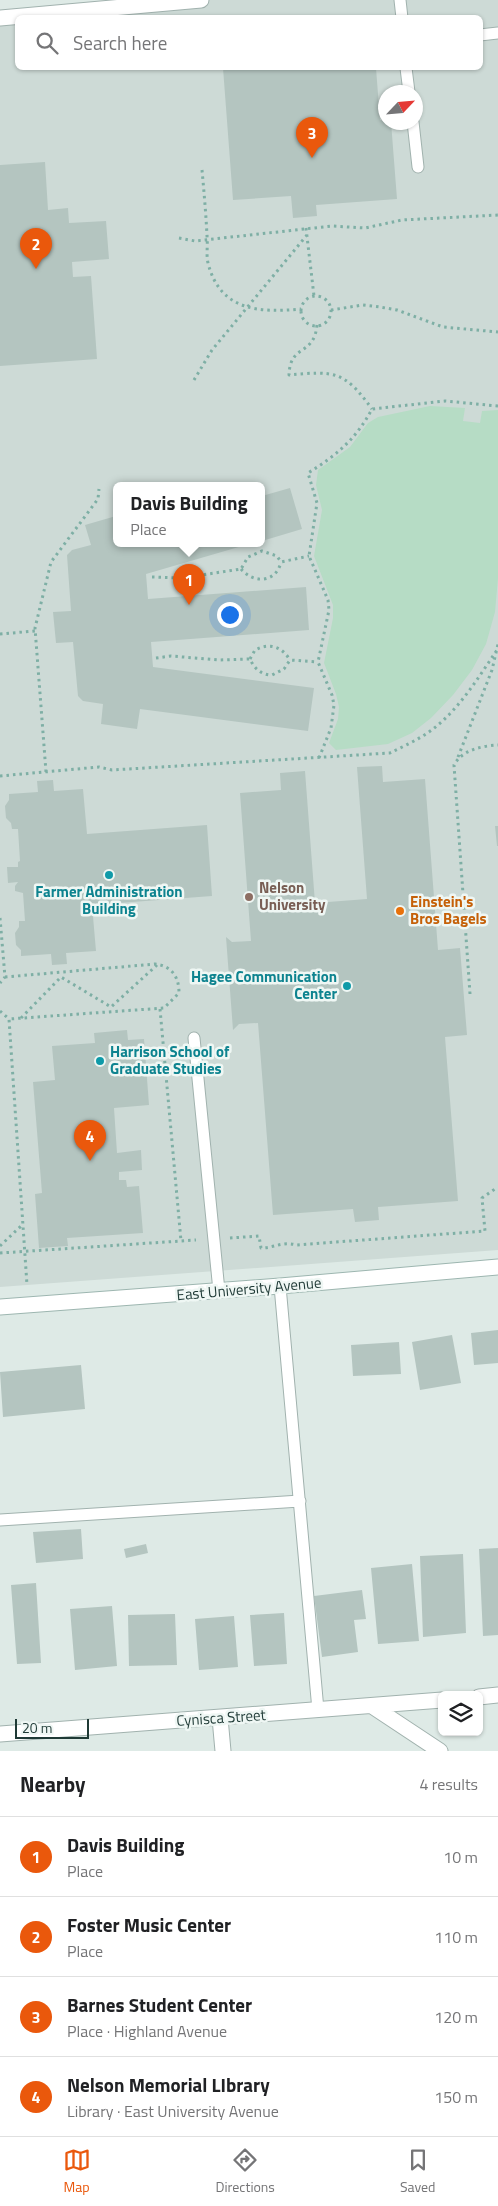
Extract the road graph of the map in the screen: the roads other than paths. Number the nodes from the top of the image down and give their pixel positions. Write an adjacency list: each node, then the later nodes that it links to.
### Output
1 (201, 0): 3 (street)
2 (400, 0): 4 (lane)
3 (34, 15)
4 (402, 15)
5 (15, 17): 6 (street)
6 (0, 18)
7 (498, 33): 8 (lane)
8 (483, 35)
9 (406, 70): 10 (lane)
10 (408, 85)
11 (414, 130): 12 (lane)
12 (418, 166)
13 (194, 1038): 16 (lane)
14 (498, 1267): 15 (street, East University Avenue)
15 (280, 1286): 16 (street, East University Avenue); 18 (lane)
16 (219, 1291): 17 (street, East University Avenue)
17 (0, 1307)
18 (300, 1501): 19 (lane); 24 (lane)
19 (0, 1520)
20 (498, 1696): 21 (street)
21 (483, 1697)
22 (438, 1700): 23 (street, Cynisca Street)
23 (372, 1706): 24 (street, Cynisca Street); 28 (street)
24 (318, 1710): 25 (street, Cynisca Street)
25 (220, 1718): 26 (street, Cynisca Street); 27 (street)
26 (0, 1734)
27 (223, 1751)
28 (440, 1751)

